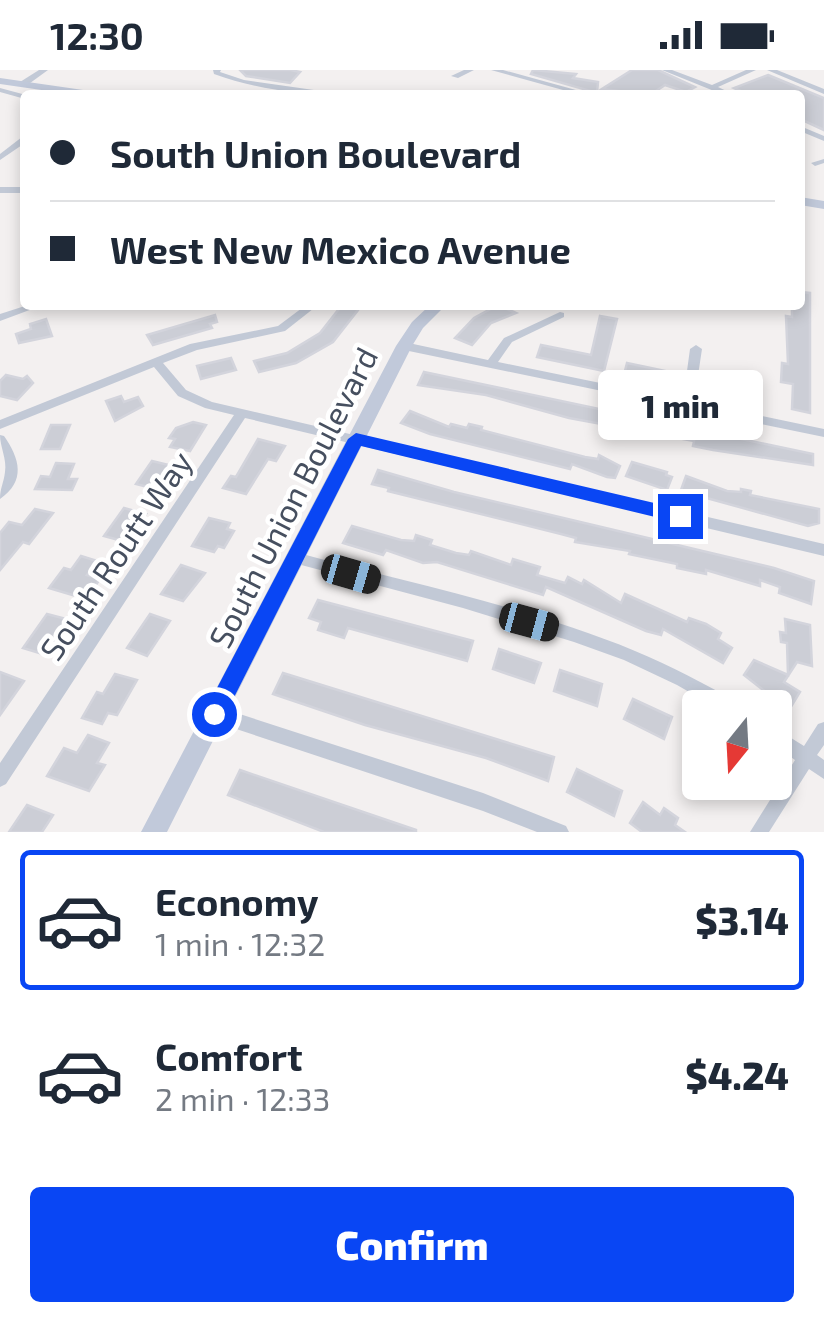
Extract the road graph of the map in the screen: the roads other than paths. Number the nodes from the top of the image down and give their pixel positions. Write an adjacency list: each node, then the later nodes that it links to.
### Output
1 (44, 70): 10 (street)
2 (217, 70): 13 (street)
3 (470, 70): 8 (street)
4 (495, 70): 14 (street)
5 (666, 70): 11 (street)
6 (752, 70): 11 (street)
7 (770, 70): 16 (street)
8 (455, 76)
9 (0, 80): 10 (main road)
10 (23, 84): 12 (main road)
11 (713, 87): 15 (street)
12 (63, 90)
13 (300, 90)
14 (571, 90)
15 (720, 90)
16 (824, 92)
17 (20, 143): 18 (street)
18 (0, 158)
19 (307, 310): 24 (street)
20 (433, 310): 22 (main road, South Union Boulevard)
21 (560, 316): 25 (street)
22 (404, 346): 25 (street); 31 (main road, South Union Boulevard)
23 (696, 348): 26 (street)
24 (156, 362): 27 (street); 28 (street)
25 (491, 364): 26 (street)
26 (688, 406): 29 (street)
27 (242, 412): 31 (street); 41 (street, South Routt Way)
28 (0, 425)
29 (824, 434)
30 (0, 439): 32 (street)
31 (356, 439): 33 (street); 34 (main road, South Union Boulevard)
32 (0, 494)
33 (824, 550)
34 (295, 558): 35 (street); 36 (main road, South Union Boulevard)
35 (702, 690)
36 (214, 714): 42 (main road, South Union Boulevard); 43 (street)
37 (824, 730): 39 (street)
38 (792, 748): 39 (street)
39 (806, 757): 40 (street); 44 (street)
40 (824, 770)
41 (0, 778)
42 (154, 832)
43 (560, 832)
44 (759, 832)

